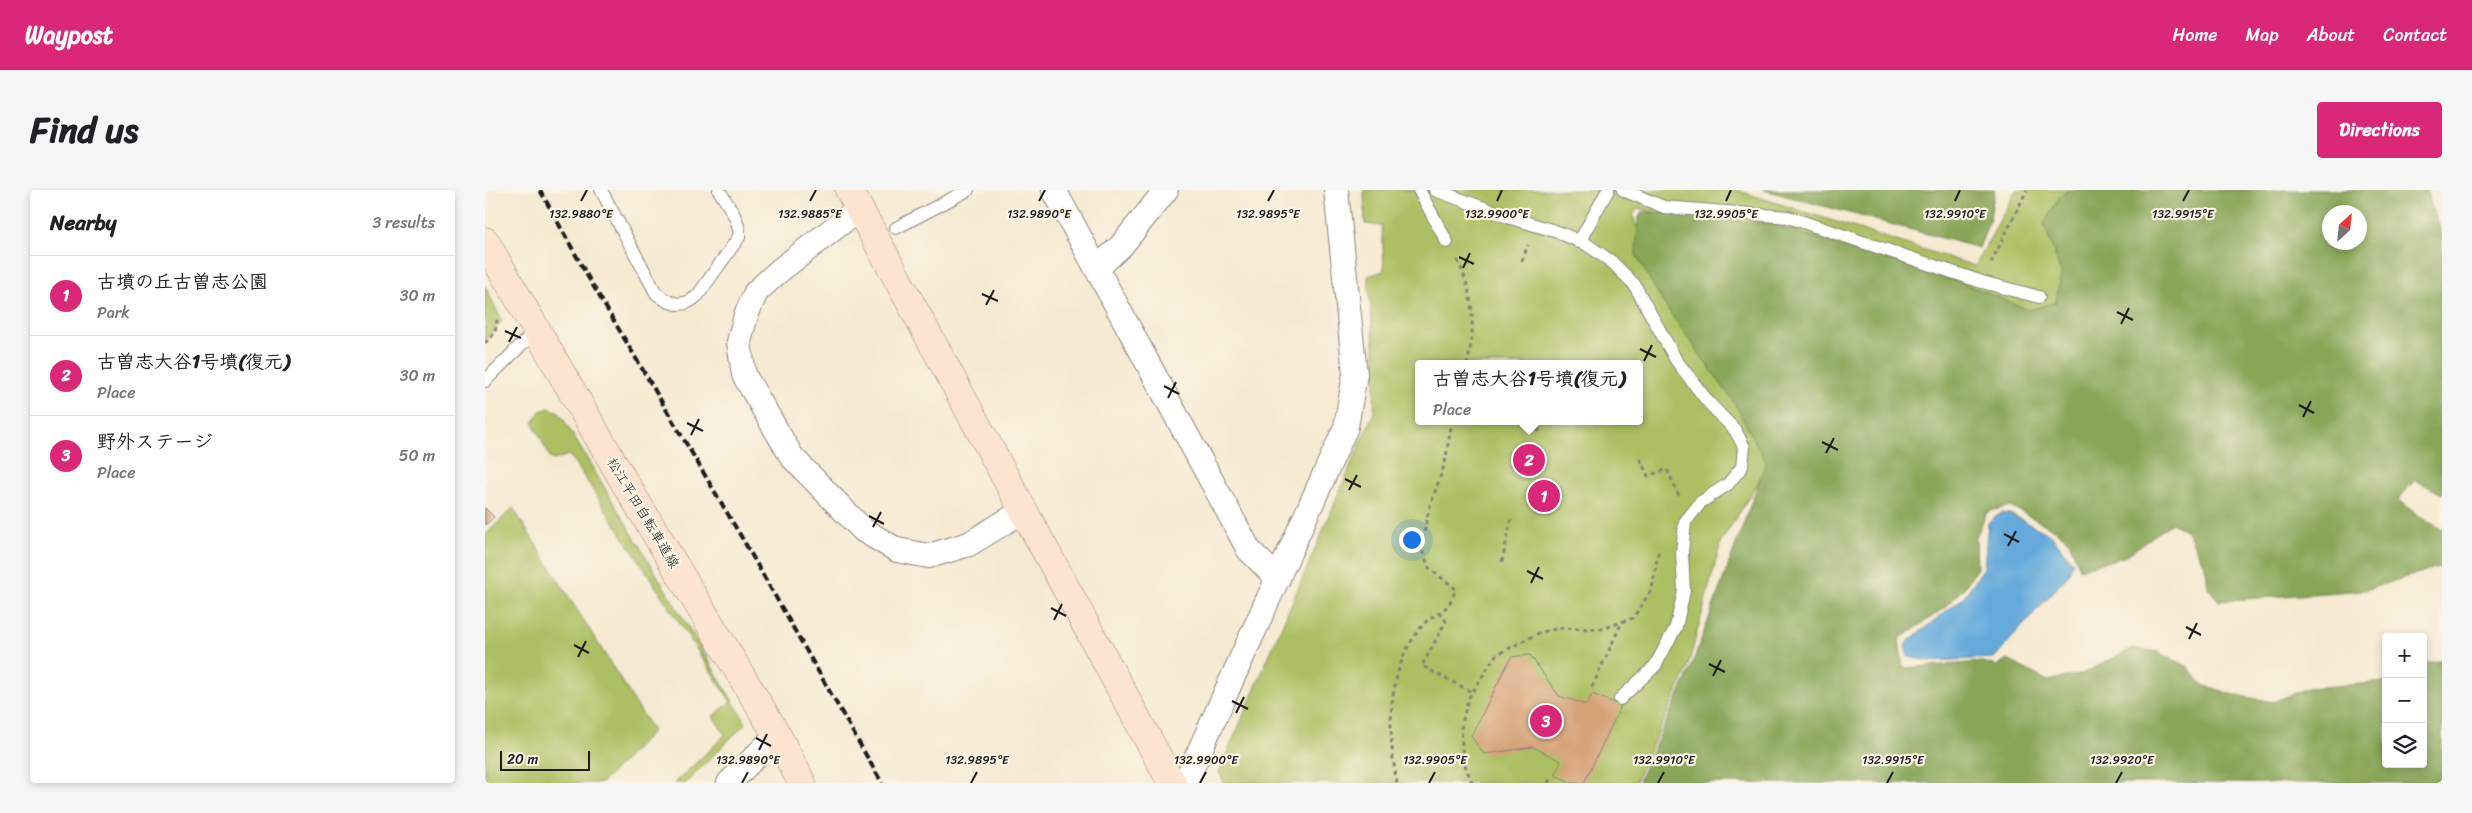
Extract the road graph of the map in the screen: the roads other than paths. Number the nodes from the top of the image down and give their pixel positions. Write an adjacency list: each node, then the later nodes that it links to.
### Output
1 (601, 190): 2 (lane)
2 (719, 190)
3 (968, 190): 12 (lane)
4 (1053, 190): 16 (street)
5 (1167, 190): 16 (street)
6 (1336, 190): 21 (street)
7 (1419, 190): 14 (lane)
8 (1435, 190): 15 (lane)
9 (1608, 190): 15 (lane)
10 (1623, 190): 17 (lane)
11 (854, 200): 20 (street); 20 (street)
12 (896, 228)
13 (485, 241): 18 (street, 松江平田自転車道線)
14 (1447, 242)
15 (1579, 242): 22 (lane)
16 (1097, 268): 21 (street)
17 (2039, 297)
18 (535, 331): 19 (lane); 23 (street, 松江平田自転車道線)
19 (485, 381)
20 (1023, 511): 26 (street)
21 (1278, 579): 27 (street)
22 (1620, 699)
23 (777, 735): 24 (street); 25 (street, 松江平田自転車道線)
24 (729, 783)
25 (802, 783)
26 (1172, 783)
27 (1185, 783)

